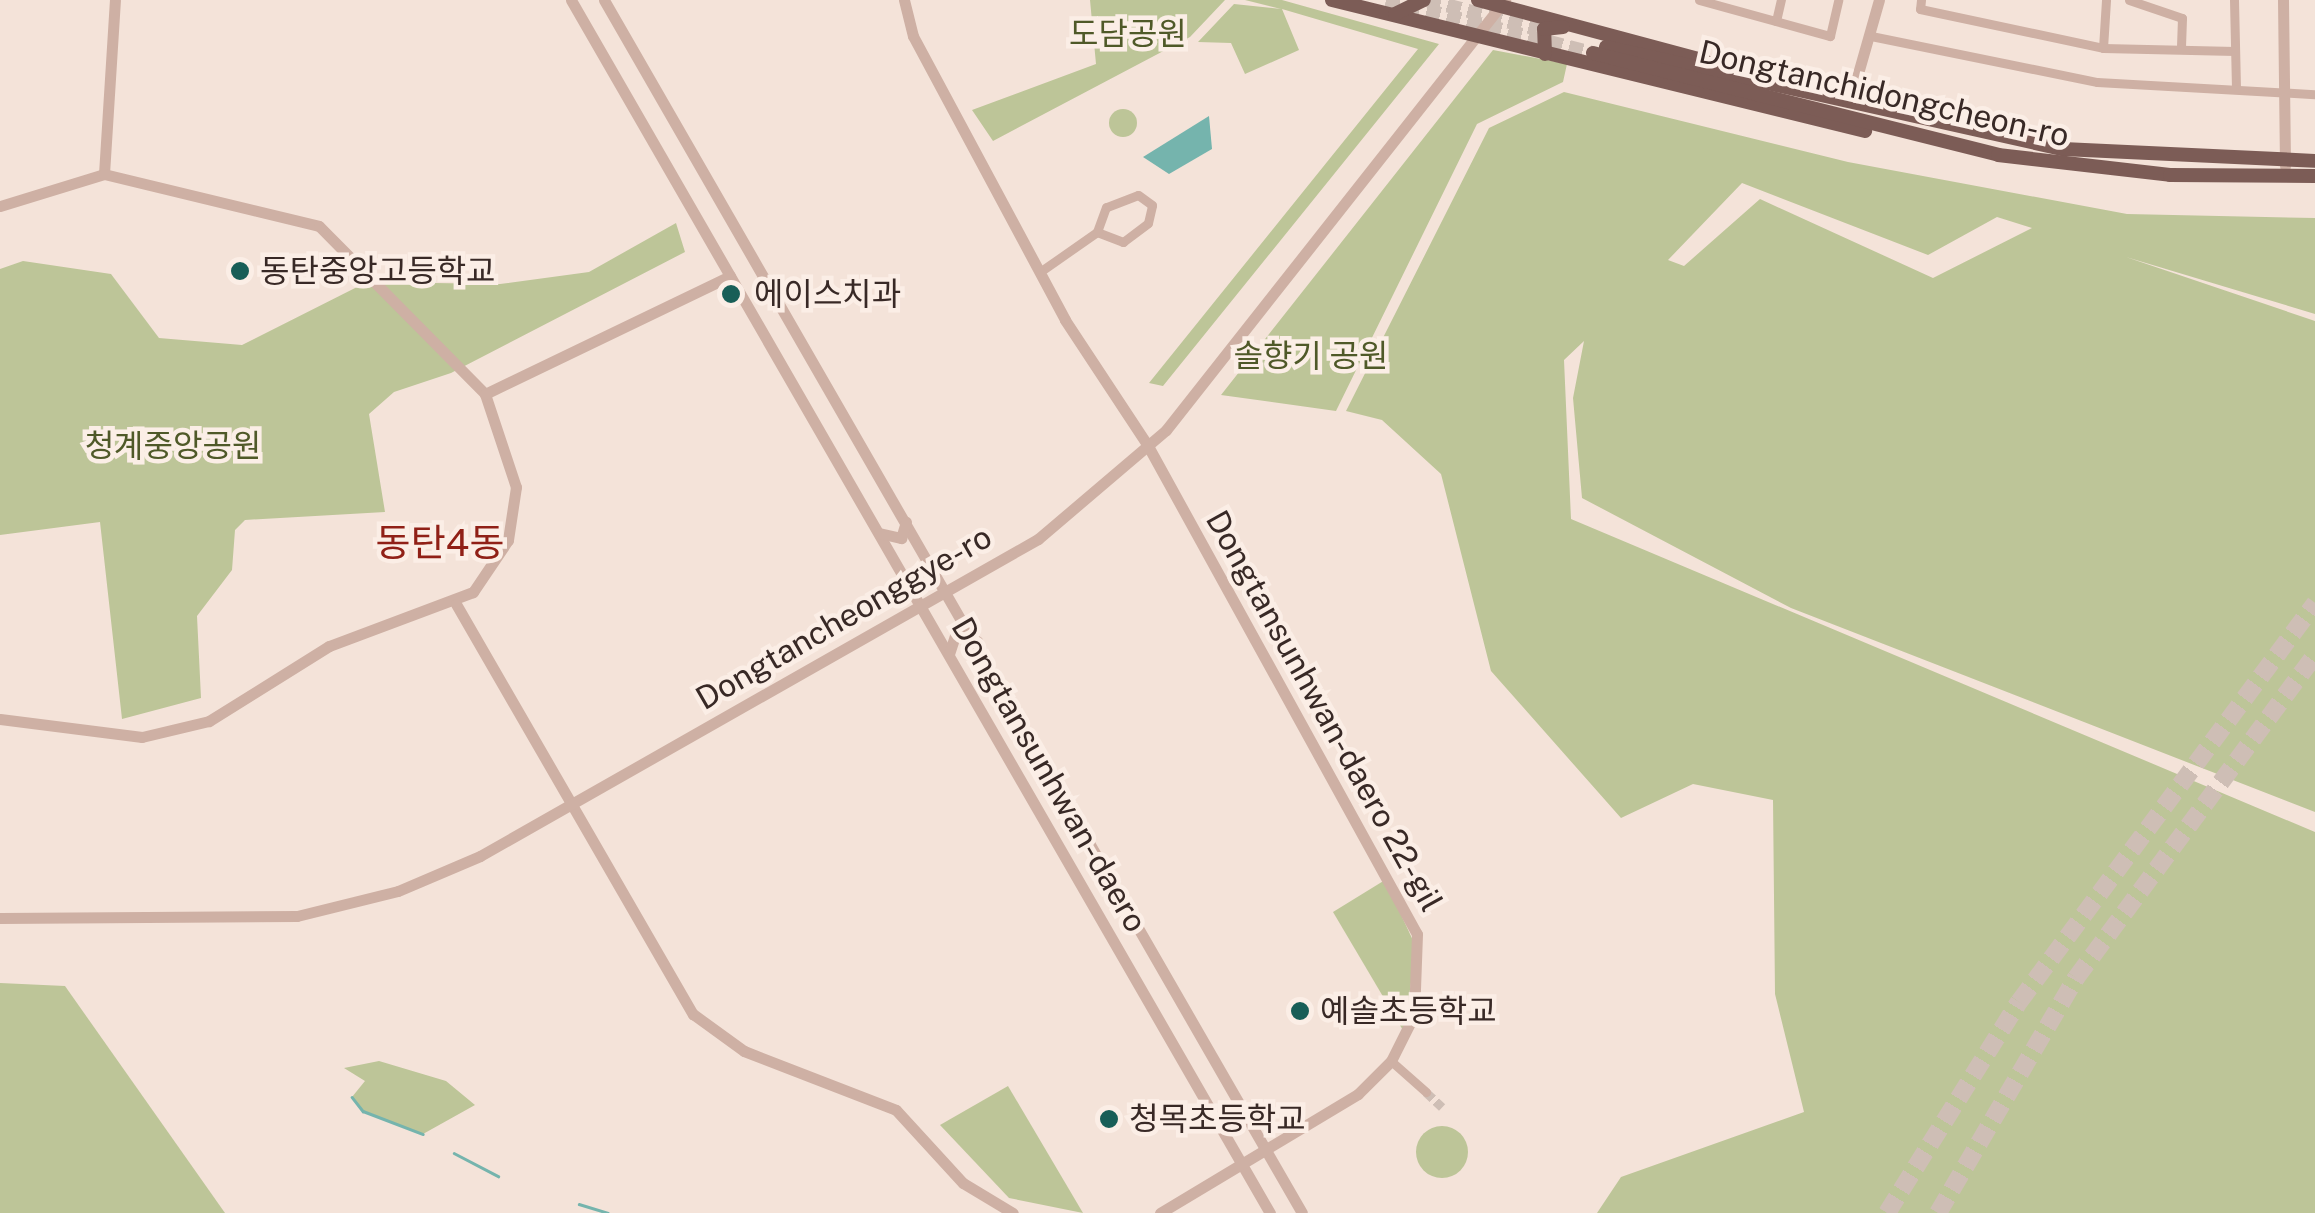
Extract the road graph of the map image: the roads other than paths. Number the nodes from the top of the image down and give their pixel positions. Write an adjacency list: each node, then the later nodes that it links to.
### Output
1 (115, 0): 35 (street)
2 (570, 0): 40 (street, Dongtansunhwan-daero)
3 (604, 0): 43 (street, Dongtansunhwan-daero)
4 (904, 0): 39 (street, Dongtansunhwan-daero 22-gil)
5 (1332, 0): 18 (main road)
6 (1424, 0): 18 (main road)
7 (1478, 0): 17 (main road)
8 (1699, 0): 19 (street)
9 (1781, 0): 19 (street)
10 (1838, 0): 19 (street)
11 (1879, 0): 22 (street)
12 (1922, 0): 23 (street)
13 (2106, 0): 23 (street)
14 (2130, 0): 24 (street)
15 (2234, 0): 25 (street)
16 (2283, 0): 28 (street)
17 (1502, 3): 20 (main road); 21 (street, Dongtancheonggye-ro)
18 (1385, 14): 21 (main road)
19 (1776, 21)
20 (1569, 26): 26 (main road); 30 (main road)
21 (1472, 35): 26 (main road); 42 (street, Dongtancheonggye-ro)
22 (1870, 36): 27 (street); 30 (street)
23 (2103, 48): 24 (street)
24 (2181, 50): 25 (street)
25 (2235, 51): 27 (street)
26 (1546, 54): 32 (main road)
27 (2236, 89): 28 (street)
28 (2284, 91): 29 (street); 34 (street)
29 (2315, 94)
30 (1851, 98): 31 (main road)
31 (1938, 124): 32 (main road, Dongtanchidongcheon-ro); 34 (main road, Dongtanchidongcheon-ro)
32 (1929, 138): 34 (main road, Dongtanchidongcheon-ro)
33 (2315, 161): 34 (main road, Dongtanchidongcheon-ro)
34 (2285, 168): 36 (main road, Dongtanchidongcheon-ro)
35 (104, 174): 37 (street); 41 (street)
36 (2315, 176)
37 (0, 206)
38 (1097, 232): 38 (street); 39 (street)
39 (1044, 269): 42 (street, Dongtansunhwan-daero 22-gil)
40 (730, 276): 41 (street); 44 (street, Dongtansunhwan-daero)
41 (484, 394): 47 (street)
42 (1148, 446): 45 (street, Dongtancheonggye-ro); 53 (street, Dongtansunhwan-daero 22-gil)
43 (905, 517): 44 (street); 45 (street, Dongtansunhwan-daero)
44 (876, 530): 46 (street, Dongtansunhwan-daero)
45 (946, 588): 46 (street, Dongtancheonggye-ro); 48 (street, Dongtansunhwan-daero)
46 (918, 603): 49 (street, Dongtansunhwan-daero); 51 (street, Dongtancheonggye-ro)
47 (456, 604): 50 (street); 51 (street)
48 (977, 642): 49 (street); 55 (street, Dongtansunhwan-daero)
49 (950, 658): 56 (street, Dongtansunhwan-daero)
50 (0, 719)
51 (570, 807): 52 (street, Dongtancheonggye-ro); 57 (street)
52 (0, 918)
53 (1391, 1061): 54 (street); 55 (street, Dongtansunhwan-daero 22-gil)
54 (1426, 1092)
55 (1264, 1148): 56 (street, Dongtansunhwan-daero 22-gil); 60 (street, Dongtansunhwan-daero)
56 (1241, 1162): 58 (street, Dongtansunhwan-daero 22-gil); 59 (street, Dongtansunhwan-daero)
57 (1013, 1213)
58 (1160, 1213)
59 (1270, 1213)
60 (1302, 1213)

